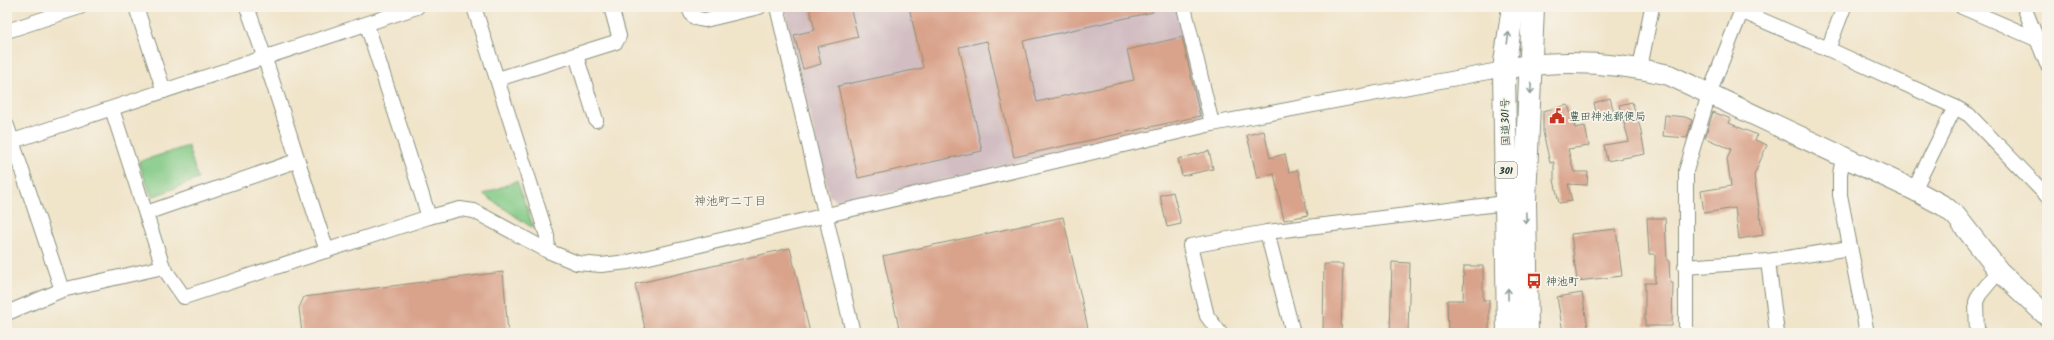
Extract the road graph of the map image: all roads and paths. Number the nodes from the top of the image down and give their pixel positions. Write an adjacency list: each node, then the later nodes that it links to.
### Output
1 (80, 7): 19 (street)
2 (136, 7): 29 (street)
3 (247, 7): 23 (street)
4 (415, 7): 18 (street)
5 (474, 7): 28 (street)
6 (611, 7): 22 (street)
7 (689, 7): 8 (street)
8 (759, 7)
9 (777, 7): 43 (street)
10 (1184, 7): 34 (street)
11 (1513, 7): 27 (highway, 国道301号 / 301, one-way to 11)
12 (1533, 7): 24 (highway, 国道301号 / 301)
13 (1652, 7): 26 (street)
14 (1844, 7): 21 (street)
15 (1962, 7): 20 (street)
16 (2024, 7): 20 (street)
17 (1742, 9): 21 (street); 30 (street)
18 (367, 25): 23 (street); 44 (street)
19 (7, 32)
20 (2036, 39): 25 (street)
21 (1828, 49): 31 (street)
22 (576, 55): 28 (street); 33 (street)
23 (265, 58): 29 (street); 38 (street)
24 (1532, 64): 26 (street); 27 (street); 60 (highway, 国道301号 / 301, one-way to 60)
25 (2047, 64)
26 (1640, 68): 30 (street)
27 (1504, 69): 34 (street); 41 (highway, 国道301号 / 301)
28 (498, 79): 48 (street)
29 (164, 92): 32 (street)
30 (1709, 94): 37 (street); 51 (street)
31 (1955, 107): 39 (street); 40 (street)
32 (112, 109): 36 (street); 42 (street)
33 (596, 120)
34 (1212, 124): 43 (street)
35 (7, 126): 36 (street)
36 (10, 142): 53 (street)
37 (1843, 158): 39 (street); 46 (street)
38 (296, 161): 42 (street); 47 (street)
39 (1914, 190): 52 (street)
40 (2047, 196)
41 (1506, 203): 45 (street); 59 (highway, 国道301号 / 301, one-way to 41)
42 (146, 213): 50 (street)
43 (827, 216): 48 (street); 56 (street)
44 (428, 217): 47 (street); 48 (street)
45 (1267, 232): 57 (street); 58 (street)
46 (1850, 248): 49 (street); 63 (street)
47 (327, 251): 50 (street)
48 (548, 251)
49 (1768, 261): 51 (street); 62 (street)
50 (163, 267): 53 (street)
51 (1685, 268): 61 (street)
52 (1999, 270): 55 (street); 64 (street)
53 (62, 290): 54 (street)
54 (7, 313)
55 (2047, 316)
56 (853, 333)
57 (1220, 333)
58 (1293, 333)
59 (1508, 333)
60 (1527, 333)
61 (1686, 333)
62 (1777, 333)
63 (1867, 333)
64 (1977, 333)

